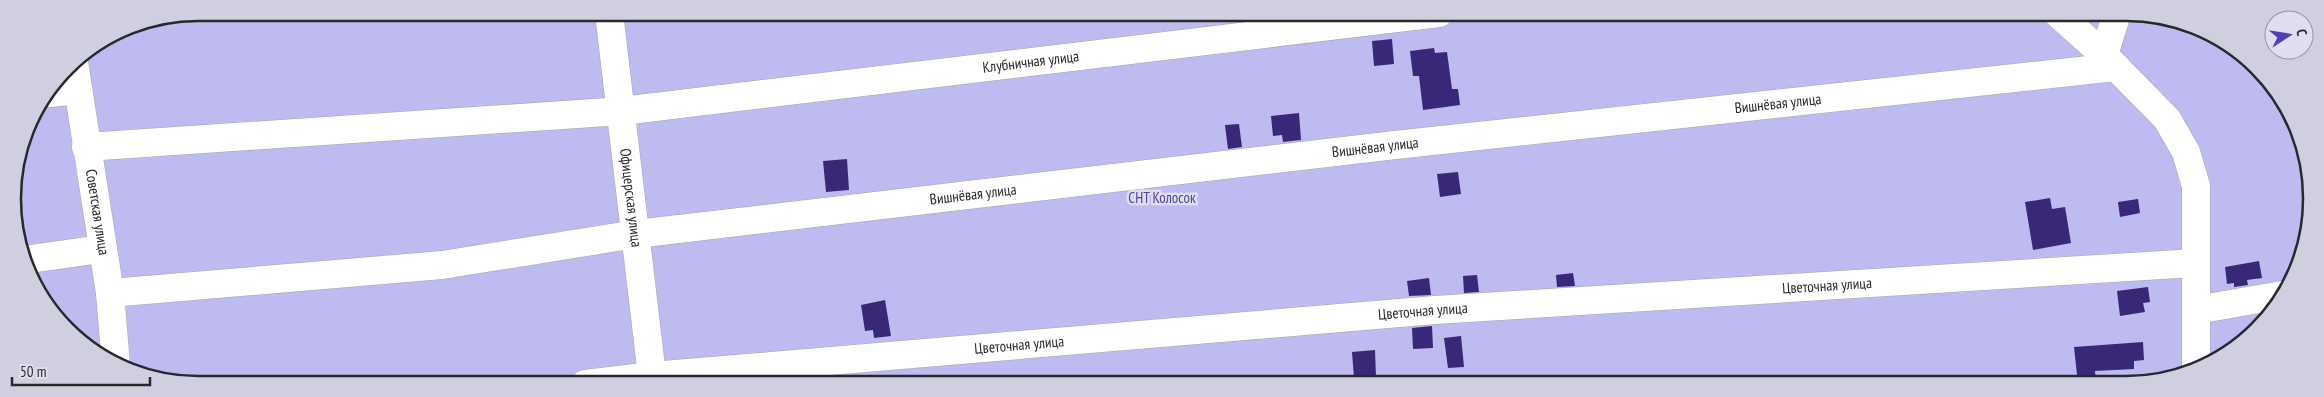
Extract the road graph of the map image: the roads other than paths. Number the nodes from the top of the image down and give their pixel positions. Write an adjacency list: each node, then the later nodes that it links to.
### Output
1 (610, 21): 9 (street, Офицерская улица)
2 (1372, 21): 9 (street, Клубничная улица)
3 (2066, 21): 5 (street)
4 (2117, 21): 5 (street)
5 (2110, 61): 11 (street, Вишнёвая улица); 14 (street)
6 (75, 71): 7 (street, Советская улица)
7 (77, 90): 8 (street); 10 (street, Советская улица)
8 (57, 92)
9 (622, 111): 10 (street, Клубничная улица); 11 (street, Офицерская улица)
10 (86, 147): 12 (street, Советская улица)
11 (636, 234): 15 (street, Вишнёвая улица); 20 (street, Офицерская улица)
12 (101, 249): 13 (street); 15 (street, Советская улица)
13 (32, 259)
14 (2194, 263): 17 (street); 21 (street, Цветочная улица)
15 (110, 292): 18 (street, Советская улица)
16 (2273, 297): 17 (street)
17 (2196, 310): 19 (street)
18 (115, 355)
19 (2196, 361)
20 (653, 376)
21 (698, 376)

